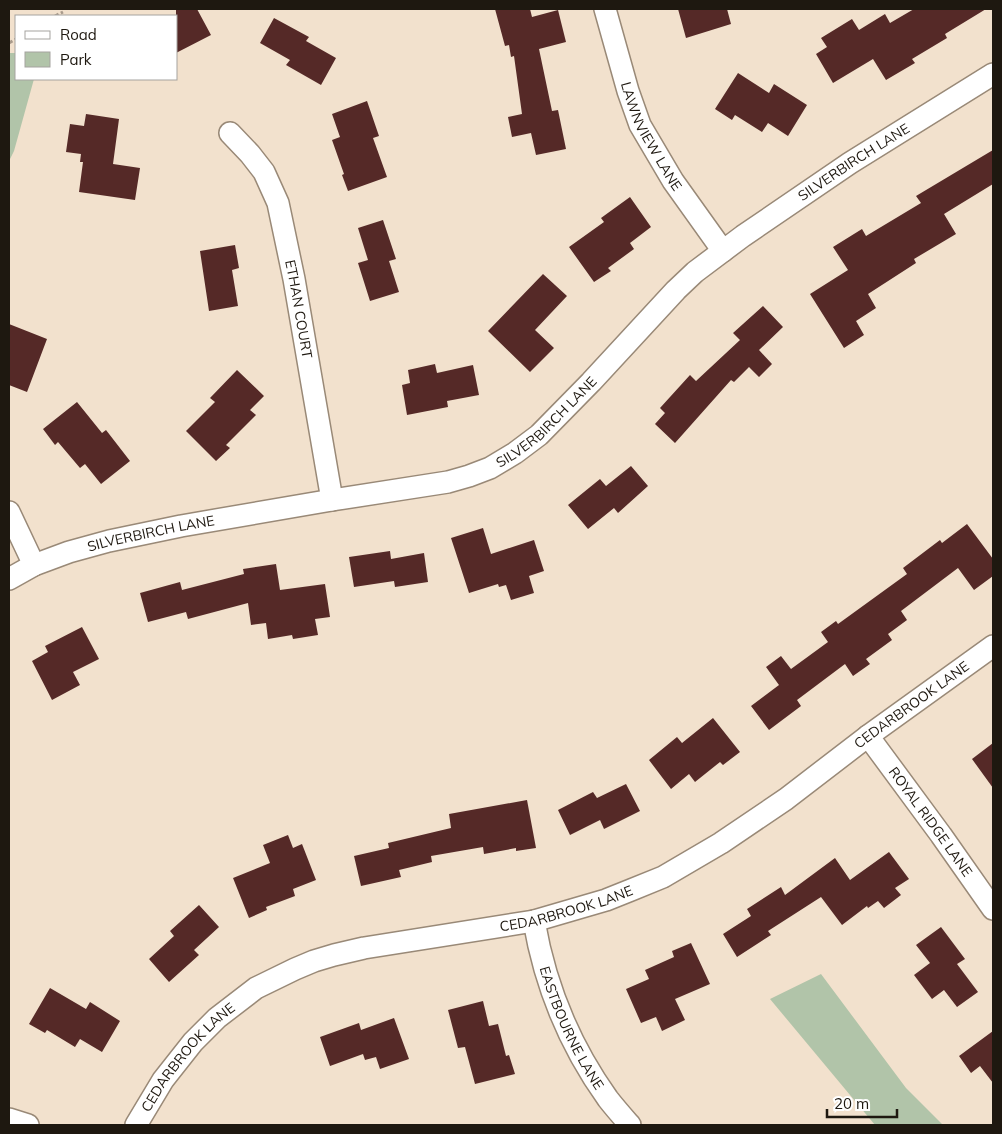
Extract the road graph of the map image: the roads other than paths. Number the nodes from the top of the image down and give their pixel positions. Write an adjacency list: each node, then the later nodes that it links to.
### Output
1 (605, 9): 4 (street, LAWNVIEW LANE)
2 (993, 74): 4 (street, SILVERBIRCH LANE)
3 (230, 133): 5 (street, ETHAN COURT)
4 (723, 251): 5 (street, SILVERBIRCH LANE)
5 (332, 500): 7 (street, SILVERBIRCH LANE)
6 (9, 512): 7 (street)
7 (34, 565): 8 (street, SILVERBIRCH LANE)
8 (9, 579)
9 (993, 646): 10 (street, CEDARBROOK LANE)
10 (868, 736): 11 (street, ROYAL RIDGE LANE); 12 (street, CEDARBROOK LANE)
11 (993, 909)
12 (534, 921): 15 (street, CEDARBROOK LANE); 16 (street, EASTBOURNE LANE)
13 (9, 1119): 14 (street)
14 (28, 1125)
15 (136, 1125)
16 (630, 1125)

